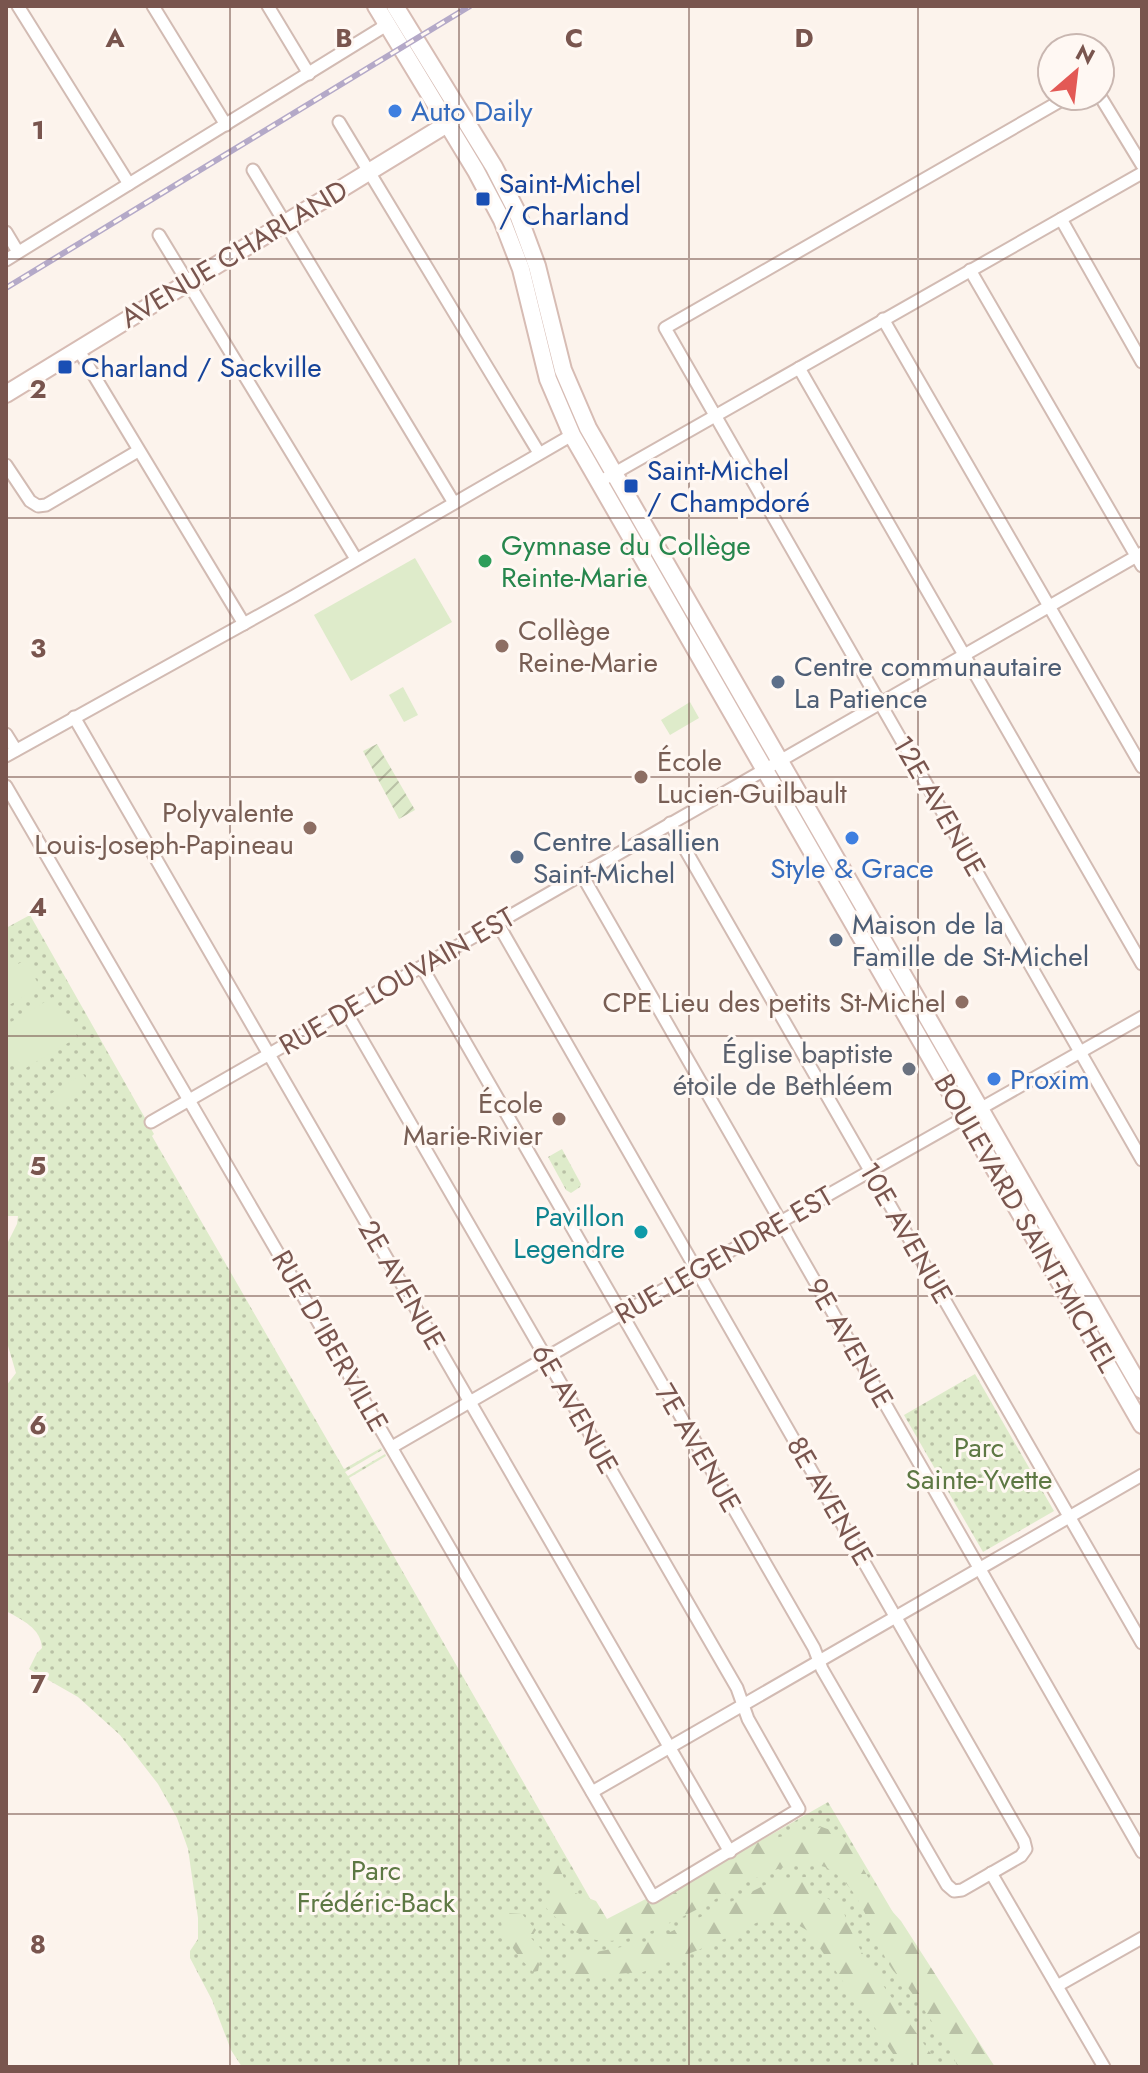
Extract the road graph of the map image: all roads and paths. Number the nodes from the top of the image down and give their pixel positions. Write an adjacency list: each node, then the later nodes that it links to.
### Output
1 (18, 6): 16 (street)
2 (153, 6): 11 (street)
3 (268, 6): 6 (street)
4 (376, 6): 5 (main road, BOULEVARD SAINT-MICHEL)
5 (395, 11): 6 (street); 9 (main road, BOULEVARD SAINT-MICHEL)
6 (309, 74): 11 (street)
7 (1041, 112): 30 (street, 12E AVENUE)
8 (1110, 112): 12 (street)
9 (455, 119): 14 (main road, AVENUE CHARLAND); 31 (main road, BOULEVARD SAINT-MICHEL); 35 (main road, BOULEVARD SAINT-MICHEL)
10 (339, 122): 14 (street)
11 (226, 125): 16 (street)
12 (1142, 165)
13 (253, 170): 18 (street)
14 (368, 171): 18 (main road, AVENUE CHARLAND); 33 (street)
15 (1142, 173): 17 (street)
16 (129, 184): 21 (street)
17 (1061, 219): 23 (street); 27 (street)
18 (285, 223): 24 (main road, AVENUE CHARLAND); 36 (street)
19 (6, 232): 21 (street)
20 (159, 235): 24 (street)
21 (18, 252): 22 (street)
22 (6, 260)
23 (970, 270): 25 (street); 37 (street)
24 (188, 282): 26 (main road, AVENUE CHARLAND); 38 (street)
25 (883, 319): 28 (street); 39 (street)
26 (78, 349): 29 (main road, AVENUE CHARLAND); 32 (street)
27 (1142, 362)
28 (799, 368): 30 (street); 41 (street)
29 (6, 394)
30 (714, 415): 35 (street); 42 (street, 12E AVENUE)
31 (572, 435): 33 (street); 35 (main road, BOULEVARD SAINT-MICHEL)
32 (138, 451): 34 (street); 40 (street)
33 (539, 453): 36 (street)
34 (6, 465)
35 (607, 478): 46 (main road, BOULEVARD SAINT-MICHEL)
36 (454, 503): 38 (street)
37 (1140, 558): 39 (street, RUE DE LOUVAIN EST)
38 (356, 559): 40 (street)
39 (1049, 606): 41 (street, RUE DE LOUVAIN EST); 47 (street)
40 (244, 624): 43 (street)
41 (964, 655): 42 (street, RUE DE LOUVAIN EST); 52 (street)
42 (880, 704): 46 (street, RUE DE LOUVAIN EST); 56 (street, 12E AVENUE)
43 (74, 717): 45 (street); 57 (street, 2E AVENUE)
44 (6, 734): 45 (street)
45 (11, 753)
46 (773, 765): 49 (street, RUE DE LOUVAIN EST); 59 (main road, BOULEVARD SAINT-MICHEL)
47 (1142, 767)
48 (6, 786): 58 (street, RUE D'IBERVILLE)
49 (670, 823): 50 (street, RUE DE LOUVAIN EST); 62 (street, 10E AVENUE)
50 (582, 875): 51 (street, RUE DE LOUVAIN EST); 63 (street, 9E AVENUE)
51 (498, 924): 53 (street, RUE DE LOUVAIN EST); 64 (street, 8E AVENUE)
52 (1142, 964)
53 (422, 967): 54 (street, RUE DE LOUVAIN EST); 65 (street, 7E AVENUE)
54 (346, 1012): 57 (street, RUE DE LOUVAIN EST); 66 (street, 6E AVENUE)
55 (1142, 1017): 56 (street, RUE LEGENDRE EST)
56 (1080, 1053): 59 (street, RUE LEGENDRE EST); 61 (street, 12E AVENUE)
57 (269, 1055): 58 (street, RUE DE LOUVAIN EST); 68 (street, 2E AVENUE)
58 (189, 1100): 60 (street, RUE DE LOUVAIN EST); 70 (street, RUE D'IBERVILLE)
59 (974, 1114): 62 (street, RUE LEGENDRE EST); 67 (main road, BOULEVARD SAINT-MICHEL); 69 (main road, BOULEVARD SAINT-MICHEL)
60 (151, 1122)
61 (1142, 1160)
62 (871, 1171): 63 (street, RUE LEGENDRE EST); 72 (street, 10E AVENUE)
63 (781, 1222): 64 (street, RUE LEGENDRE EST); 73 (street, 9E AVENUE)
64 (697, 1271): 65 (street, RUE LEGENDRE EST); 74 (street, 8E AVENUE)
65 (620, 1315): 66 (street, RUE LEGENDRE EST); 76 (street, 7E AVENUE)
66 (544, 1358): 68 (street, RUE LEGENDRE EST); 77 (street, 6E AVENUE)
67 (1142, 1390)
68 (469, 1401): 70 (street, RUE LEGENDRE EST); 78 (street, 2E AVENUE)
69 (1142, 1425)
70 (392, 1447): 79 (street, RUE D'IBERVILLE)
71 (1142, 1475): 72 (street)
72 (1070, 1517): 73 (street); 75 (street, 10E AVENUE)
73 (980, 1569): 74 (street); 81 (street, 9E AVENUE)
74 (897, 1618): 76 (street); 82 (street, 8E AVENUE)
75 (1142, 1643)
76 (819, 1662): 77 (street); 82 (street, 7E AVENUE)
77 (743, 1706): 78 (street); 80 (street, 6E AVENUE)
78 (671, 1747): 79 (street); 80 (street, 2E AVENUE)
79 (592, 1792): 80 (street, RUE D'IBERVILLE)
80 (730, 1852)
81 (1142, 1852)
82 (991, 1873): 84 (street)
83 (1142, 1938): 84 (street)
84 (1057, 1986): 85 (street)
85 (1104, 2067)

